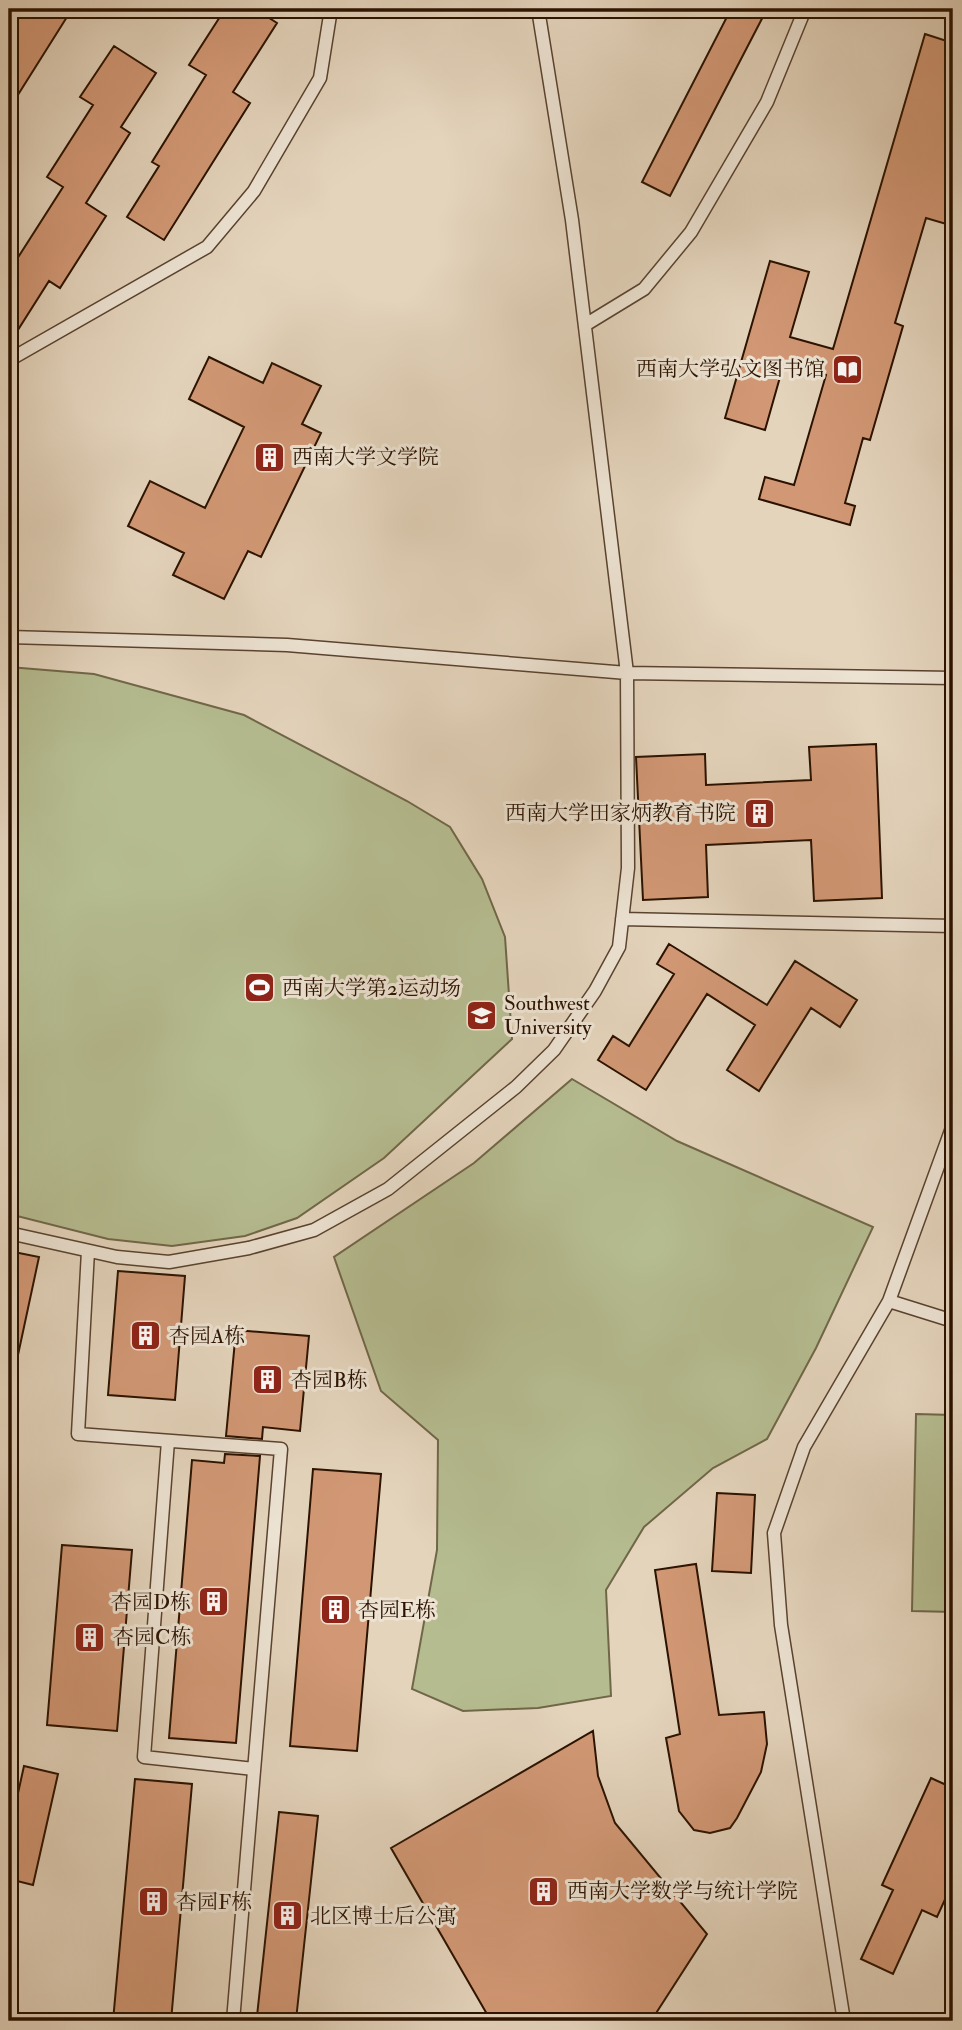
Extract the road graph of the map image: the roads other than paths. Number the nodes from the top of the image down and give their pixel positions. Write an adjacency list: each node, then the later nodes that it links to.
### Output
1 (331, 9): 5 (lane)
2 (538, 9): 4 (lane)
3 (805, 9): 4 (lane)
4 (585, 325): 7 (lane)
5 (9, 360)
6 (9, 637): 7 (lane)
7 (627, 673): 8 (lane); 9 (lane)
8 (953, 678)
9 (622, 919): 10 (lane); 13 (lane)
10 (953, 926)
11 (953, 1125): 14 (lane)
12 (9, 1233): 13 (lane)
13 (88, 1251): 16 (lane)
14 (889, 1301): 15 (lane); 19 (lane)
15 (953, 1321)
16 (168, 1441): 17 (lane); 17 (lane)
17 (254, 1769): 18 (lane)
18 (233, 2021)
19 (844, 2021)

